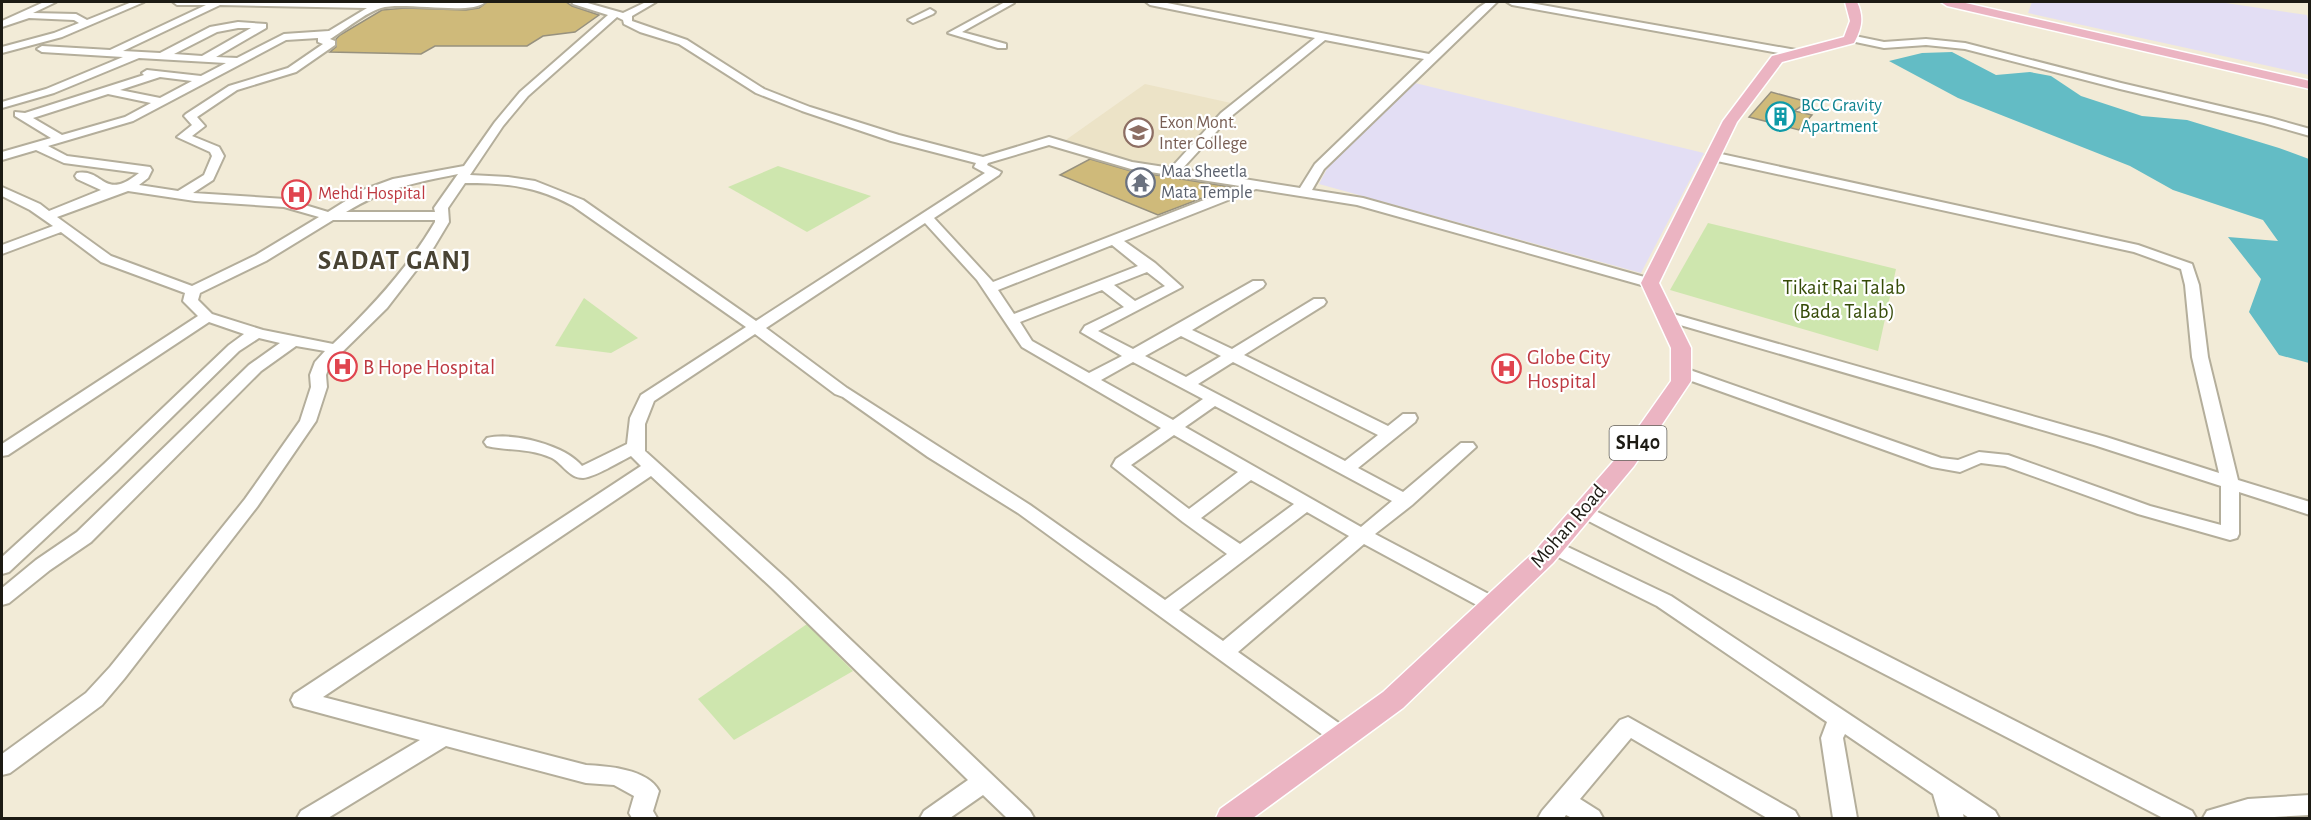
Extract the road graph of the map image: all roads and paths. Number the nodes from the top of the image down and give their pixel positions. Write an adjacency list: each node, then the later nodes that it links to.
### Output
1 (51, 2): 21 (street)
2 (139, 2): 25 (street)
3 (177, 2): 4 (street)
4 (204, 2): 5 (street)
5 (220, 2): 17 (street); 33 (street)
6 (344, 2): 17 (street); 19 (street)
7 (481, 2): 19 (street)
8 (576, 2): 22 (street)
9 (652, 2): 22 (street)
10 (1150, 2): 29 (street)
11 (1493, 2): 38 (street)
12 (1512, 2): 34 (street)
13 (1851, 2): 30 (main road)
14 (1947, 2): 45 (main road)
15 (1959, 2): 43 (main road)
16 (1970, 2): 43 (main road)
17 (277, 3): 26 (street)
18 (1009, 3): 32 (street)
19 (378, 5): 28 (street)
20 (930, 12): 23 (street)
21 (29, 15): 24 (street); 25 (street)
22 (618, 16): 56 (street); 58 (street)
23 (913, 20)
24 (2, 24)
25 (87, 24): 27 (street)
26 (238, 25): 36 (street); 37 (street)
27 (66, 32): 31 (street); 33 (street)
28 (332, 34): 39 (street); 44 (street)
29 (1324, 36): 38 (street); 57 (street)
30 (1850, 38): 34 (main road); 51 (street)
31 (3, 43)
32 (1002, 46)
33 (108, 53): 35 (street)
34 (1796, 53): 55 (main road)
35 (139, 54): 36 (street); 40 (street)
36 (163, 55): 37 (street)
37 (206, 58): 39 (street)
38 (1433, 58): 64 (street)
39 (238, 61): 42 (street)
40 (108, 68): 41 (street); 49 (street)
41 (156, 75): 42 (street); 46 (street)
42 (206, 78): 44 (street); 47 (street)
43 (2310, 78)
44 (262, 79): 48 (street)
45 (2310, 85)
46 (109, 90): 47 (street); 50 (street)
47 (164, 100): 48 (street); 52 (street)
48 (213, 100): 65 (street)
49 (2, 105): 50 (street)
50 (24, 117): 52 (street)
51 (2310, 133)
52 (62, 139): 53 (street)
53 (38, 146): 54 (street); 61 (street)
54 (2, 156)
55 (1712, 156): 74 (main road); 105 (street)
56 (983, 161): 57 (street); 69 (street)
57 (1174, 172): 60 (street)
58 (464, 174): 67 (street); 68 (street); 84 (street)
59 (81, 176): 62 (street)
60 (1258, 184): 64 (street); 71 (street)
61 (128, 187): 62 (street); 65 (street)
62 (113, 190): 66 (street)
63 (2, 191): 66 (street)
64 (1305, 191): 74 (street)
65 (182, 194): 67 (street)
66 (47, 216): 70 (street)
67 (328, 216): 68 (street); 78 (street)
68 (442, 216): 88 (street)
69 (926, 217): 77 (street); 84 (street)
70 (63, 227): 72 (street); 78 (street)
71 (1114, 240): 73 (street); 77 (street)
72 (2, 250)
73 (1150, 266): 75 (street); 80 (street)
74 (1650, 283): 82 (main road, Mohan Road / SH40)
75 (1104, 284): 80 (street); 83 (street)
76 (1258, 284): 85 (street)
77 (990, 288): 83 (street)
78 (194, 291): 81 (street)
79 (1319, 302): 90 (street)
80 (1133, 307): 89 (street)
81 (207, 317): 86 (street); 101 (street)
82 (1668, 317): 91 (main road, Mohan Road / SH40); 105 (street)
83 (1011, 320): 92 (street)
84 (755, 327): 99 (street); 118 (street)
85 (1181, 330): 89 (street); 90 (street)
86 (256, 333): 87 (street); 115 (street)
87 (292, 340): 88 (street); 114 (street)
88 (336, 349): 123 (street)
89 (1133, 355): 92 (street); 93 (street)
90 (1234, 356): 93 (street); 97 (street)
91 (1681, 372): 105 (street); 109 (main road, Mohan Road / SH40)
92 (1090, 379): 96 (street)
93 (1187, 384): 94 (street)
94 (1214, 399): 96 (street); 103 (street)
95 (1409, 418): 97 (street)
96 (1175, 426): 104 (street); 110 (street)
97 (1390, 434): 103 (street)
98 (493, 442): 99 (street)
99 (636, 447): 102 (street)
100 (1467, 447): 106 (street)
101 (2, 451)
102 (652, 467): 121 (street); 124 (street)
103 (1347, 468): 106 (street)
104 (1250, 472): 107 (street); 110 (street)
105 (2230, 483): 108 (street)
106 (1406, 501): 111 (street)
107 (1306, 504): 111 (street); 113 (street)
108 (2310, 509)
109 (1582, 511): 112 (main road, Mohan Road / SH40); 138 (street)
110 (1190, 518): 113 (street)
111 (1363, 536): 117 (street); 119 (street)
112 (1554, 546): 117 (main road, Mohan Road / SH40); 120 (street)
113 (1239, 553): 118 (street)
114 (43, 565): 115 (street); 116 (street)
115 (2, 567)
116 (2, 598)
117 (1493, 605): 122 (main road, Mohan Road / SH40)
118 (1165, 610): 119 (street)
119 (1224, 652): 122 (street)
120 (1839, 719): 125 (street); 135 (street)
121 (445, 736): 128 (street); 129 (street)
122 (1342, 737): 132 (main road, Mohan Road / SH40)
123 (2, 766)
124 (984, 782): 130 (street); 131 (street)
125 (1943, 789): 136 (street); 137 (street)
126 (2310, 805): 139 (street)
127 (1557, 810): 133 (street); 134 (street)
128 (309, 819)
129 (645, 819)
130 (932, 819)
131 (1022, 819)
132 (1231, 819)
133 (1591, 819)
134 (1787, 819)
135 (1845, 819)
136 (1952, 819)
137 (1987, 819)
138 (2184, 819)
139 (2215, 819)

